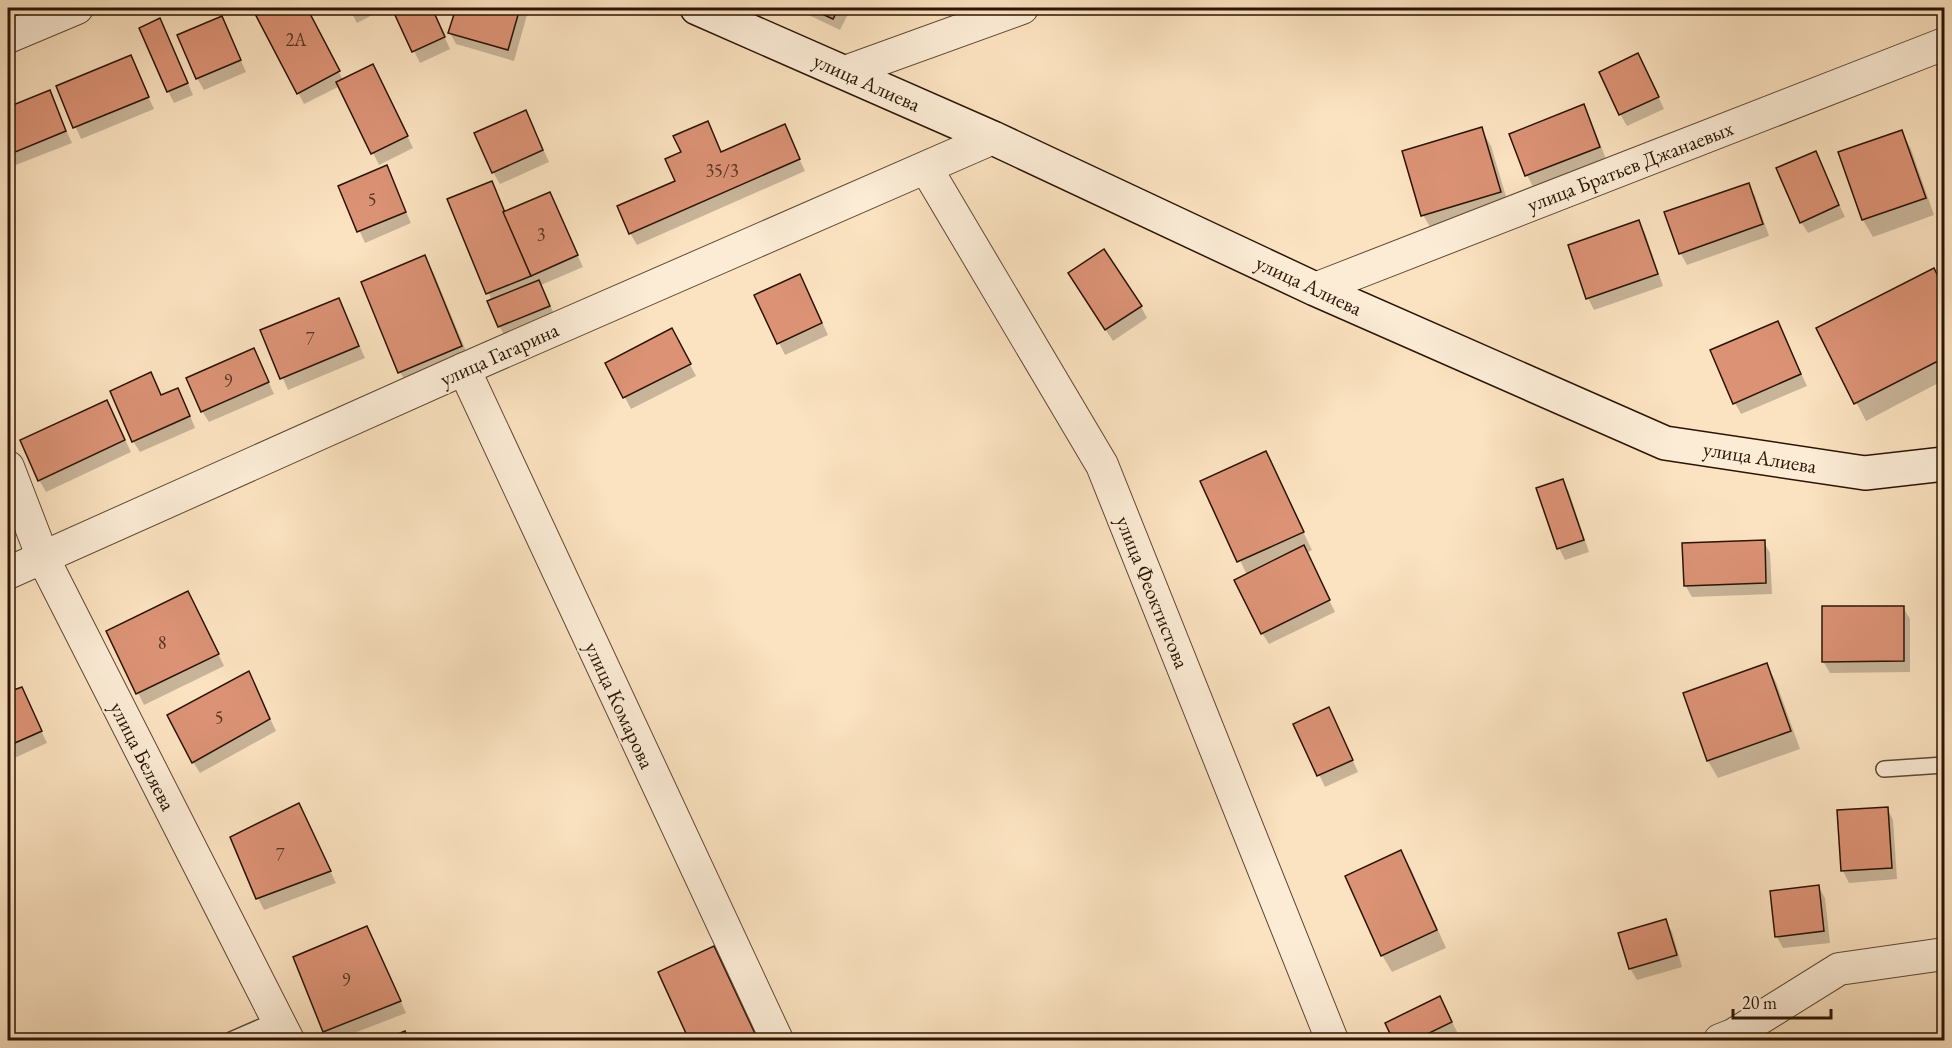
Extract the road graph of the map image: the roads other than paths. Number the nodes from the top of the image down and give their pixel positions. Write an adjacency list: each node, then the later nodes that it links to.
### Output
1 (77, 8): 4 (street)
2 (696, 8): 6 (street, улица Алиева)
3 (1022, 8): 6 (street)
4 (8, 37)
5 (1944, 44): 9 (street, улица Братьев Джанаевых)
6 (845, 72): 7 (street, улица Алиева)
7 (993, 138): 8 (street, улица Гагарина); 9 (street, улица Алиева)
8 (926, 168): 10 (street, улица Гагарина); 21 (street, улица Феоктистова)
9 (1315, 289): 11 (street, улица Алиева)
10 (464, 369): 13 (street, улица Гагарина); 20 (street, улица Комарова)
11 (1944, 464)
12 (8, 467): 13 (street, улица Беляева)
13 (43, 558): 14 (street, улица Гагарина); 18 (street, улица Беляева)
14 (8, 573)
15 (1944, 765): 16 (lane)
16 (1884, 769)
17 (1944, 954): 22 (street)
18 (282, 1030): 19 (lane)
19 (231, 1041)
20 (777, 1041)
21 (1332, 1041)
22 (1720, 1041)

